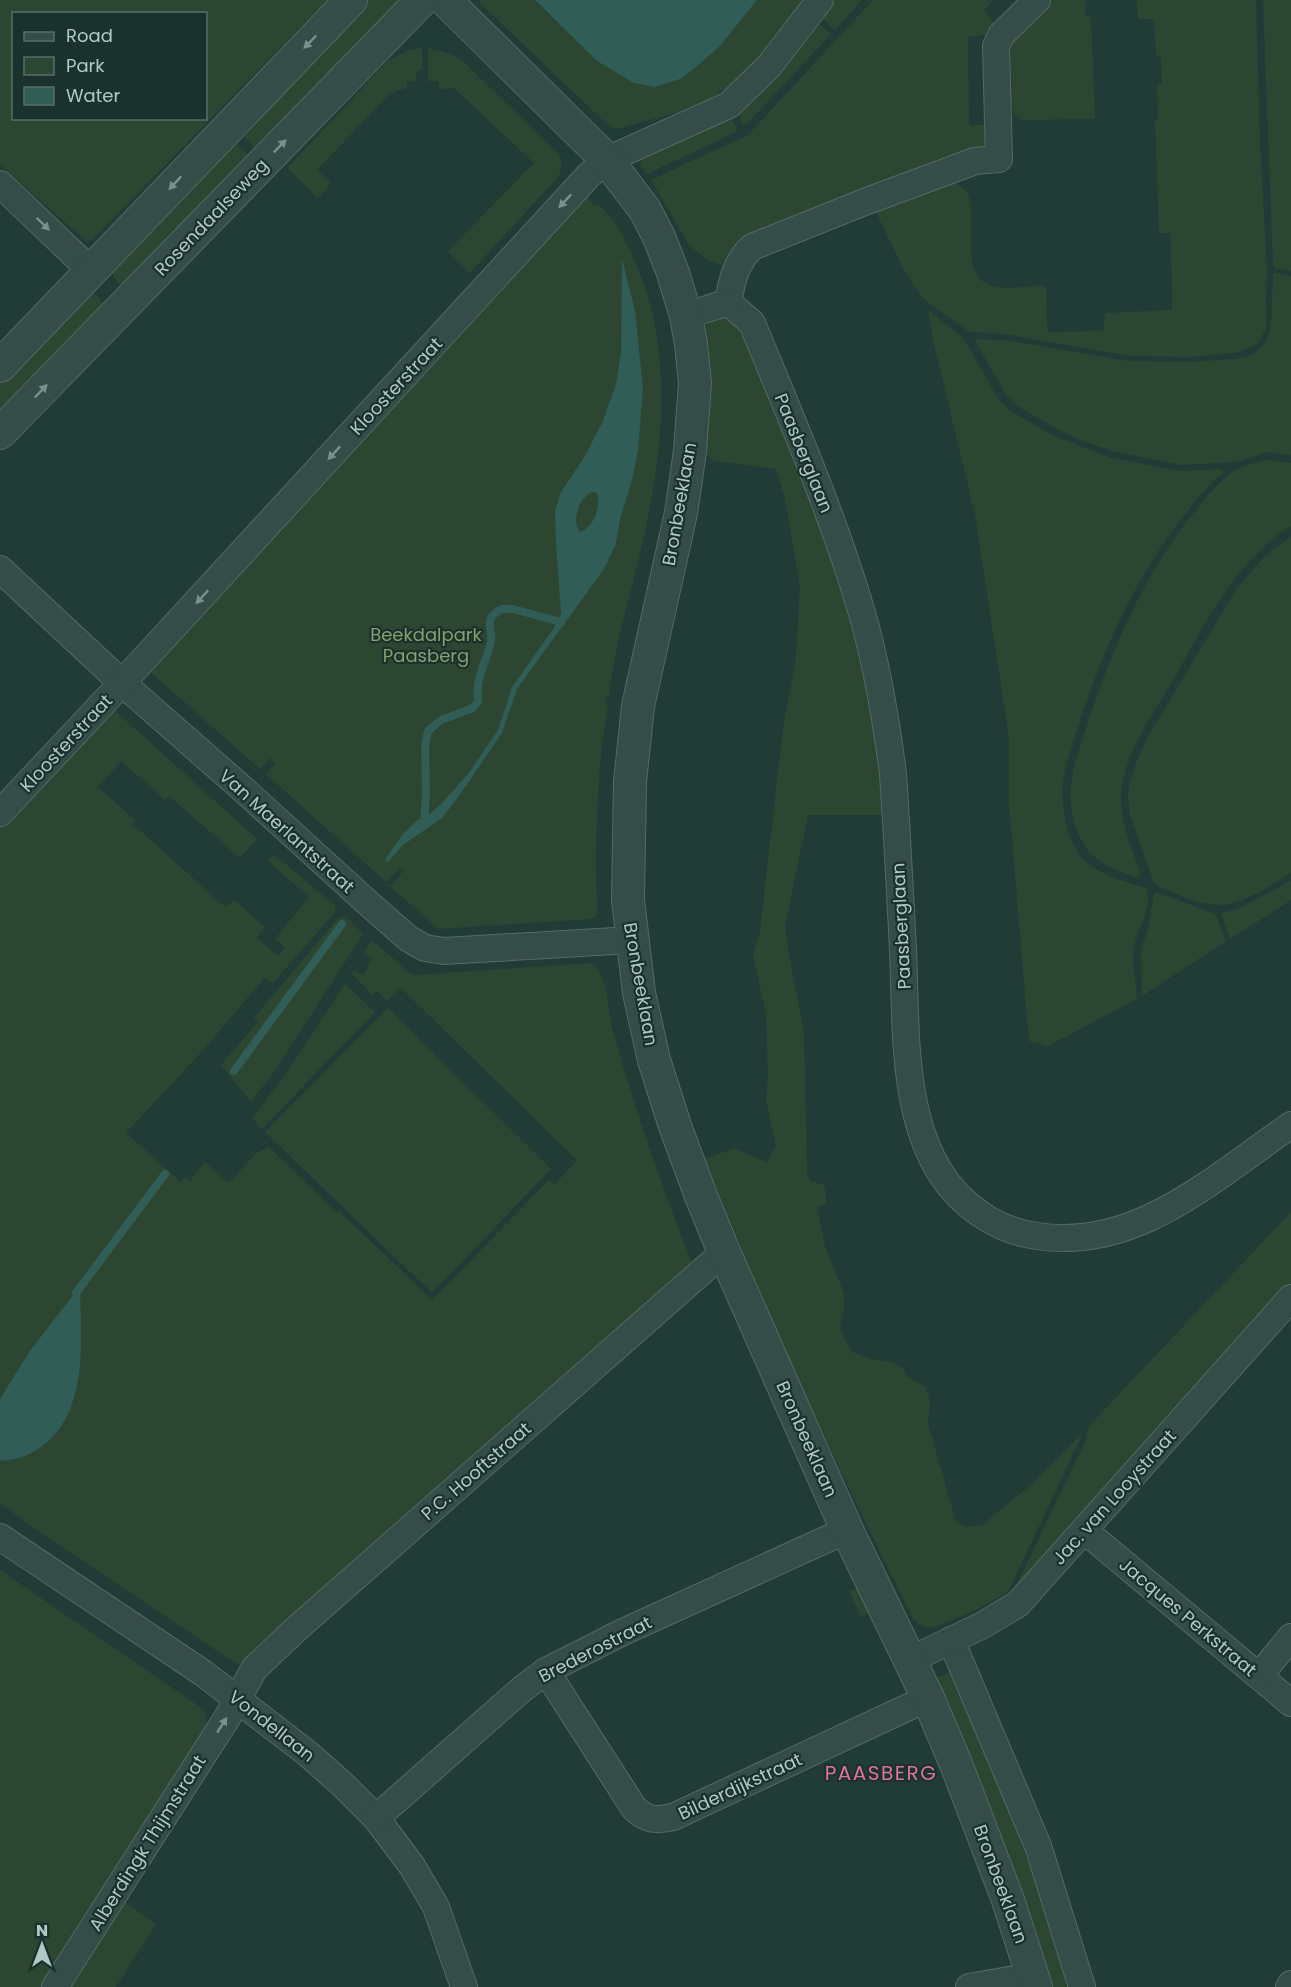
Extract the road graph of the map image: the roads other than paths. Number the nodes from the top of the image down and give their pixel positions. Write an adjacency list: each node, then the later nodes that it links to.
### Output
1 (351, 0): 8 (street, one-way to 8)
2 (422, 0): 10 (street, Rosendaalseweg, one-way to 2)
3 (445, 0): 6 (street, Bronbeeklaan)
4 (820, 0): 6 (street, Kloosterstraat)
5 (1037, 0): 9 (street)
6 (607, 160): 11 (street, Bronbeeklaan); 15 (street, Kloosterstraat, one-way to 15)
7 (0, 184): 8 (street, one-way to 8)
8 (90, 272): 10 (street); 12 (street)
9 (728, 302): 11 (street); 18 (street, Paasberglaan)
10 (124, 306): 13 (street, Rosendaalseweg, one-way to 10)
11 (686, 316): 17 (street, Bronbeeklaan)
12 (0, 366)
13 (0, 433)
14 (0, 569): 15 (street, Van Maerlantstraat)
15 (122, 684): 16 (street, Kloosterstraat); 17 (street, Van Maerlantstraat)
16 (0, 813)
17 (632, 940): 19 (street, Bronbeeklaan)
18 (1291, 1125)
19 (724, 1252): 21 (street, Bronbeeklaan); 29 (street, P.C. Hooftstraat)
20 (1291, 1298): 22 (street, Jac. van Looystraat)
21 (847, 1530): 26 (street, Bronbeeklaan); 27 (street, Brederostraat)
22 (1085, 1531): 25 (street, Jac. van Looystraat); 28 (street, Jacques Perkstraat)
23 (0, 1537): 29 (street, Vondellaan)
24 (1291, 1637): 28 (street)
25 (951, 1640): 26 (street, Jac. van Looystraat); 37 (street)
26 (910, 1660): 30 (street, Bronbeeklaan)
27 (546, 1671): 30 (street, Bilderdijkstraat); 32 (street, Brederostraat)
28 (1259, 1676): 31 (street, Jacques Perkstraat)
29 (237, 1698): 32 (street, Vondellaan); 34 (street, Alberdingk Thijmstraat, one-way to 29)
30 (928, 1698): 33 (street, Bronbeeklaan)
31 (1291, 1703)
32 (376, 1818): 35 (street, Vondellaan)
33 (1034, 1982): 36 (street)
34 (55, 1987)
35 (464, 1987)
36 (969, 1987)
37 (1082, 1987)

